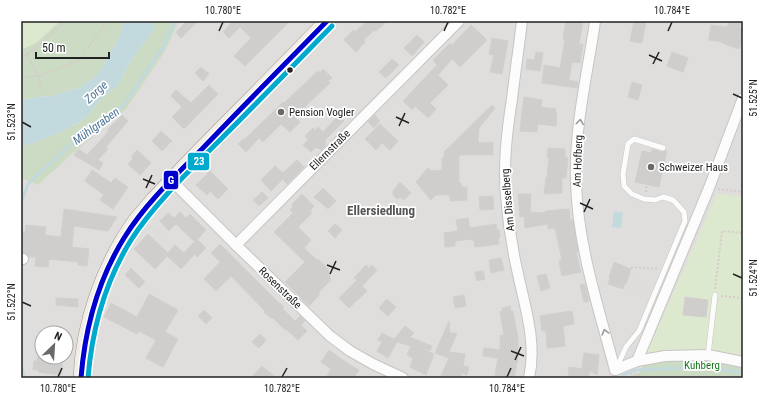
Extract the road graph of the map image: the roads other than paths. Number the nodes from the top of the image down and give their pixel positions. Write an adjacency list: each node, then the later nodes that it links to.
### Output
1 (327, 21): 7 (main road)
2 (459, 21): 8 (street, Ellernstraße)
3 (522, 21): 16 (street, Am Disselberg)
4 (595, 21): 13 (street, Am Hofberg, one-way to 4)
5 (743, 98): 11 (street)
6 (663, 148): 13 (lane)
7 (171, 180): 8 (street, Rosenstraße); 14 (main road)
8 (236, 245): 15 (street, Rosenstraße)
9 (714, 295): 10 (lane)
10 (708, 355): 11 (street); 12 (street)
11 (637, 361): 13 (street)
12 (743, 362)
13 (617, 371)
14 (81, 378)
15 (403, 378)
16 (529, 378)

